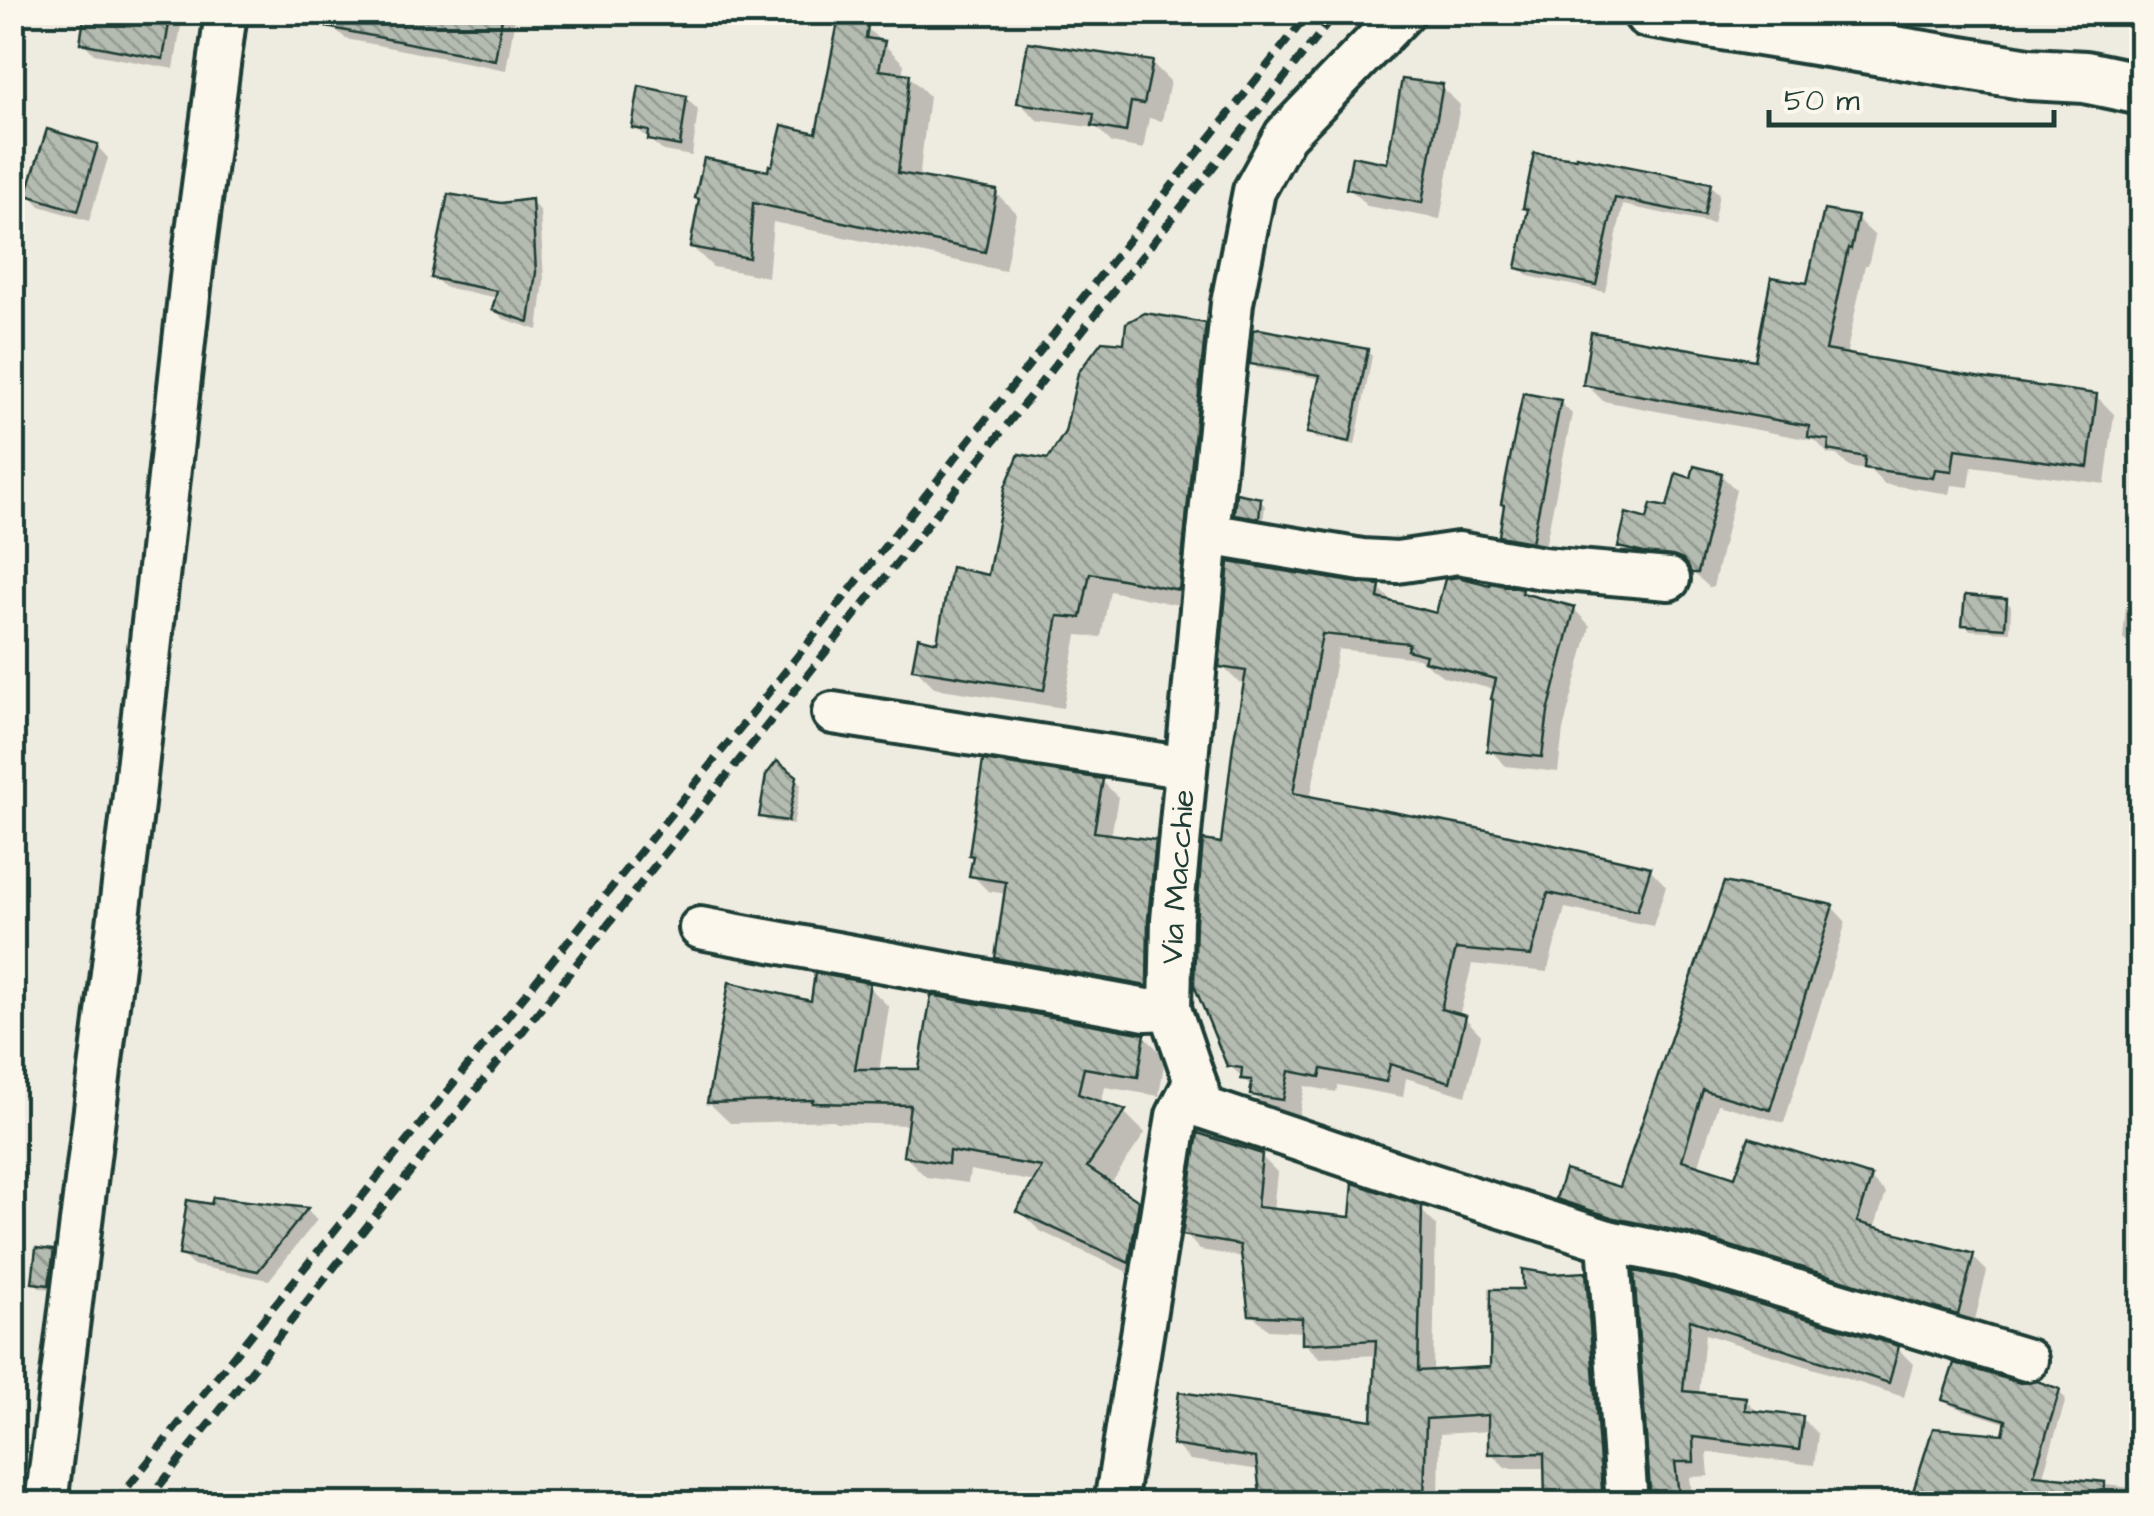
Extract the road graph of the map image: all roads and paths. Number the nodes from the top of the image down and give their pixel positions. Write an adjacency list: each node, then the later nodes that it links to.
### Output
1 (226, 12): 16 (street)
2 (1404, 12): 7 (street, Via Macchie)
3 (1649, 12): 4 (street)
4 (2029, 74): 5 (street); 6 (street)
5 (2142, 89)
6 (2142, 119)
7 (1208, 534): 8 (street); 10 (street, Via Macchie)
8 (1669, 580)
9 (833, 713): 10 (street)
10 (1186, 765): 12 (street, Via Macchie)
11 (700, 928): 12 (street)
12 (1170, 1009): 13 (street, Via Macchie)
13 (1194, 1081): 14 (street, Via Macchie); 17 (street)
14 (1608, 1242): 15 (street); 18 (street)
15 (2027, 1360)
16 (46, 1504)
17 (1115, 1504)
18 (1627, 1504)

